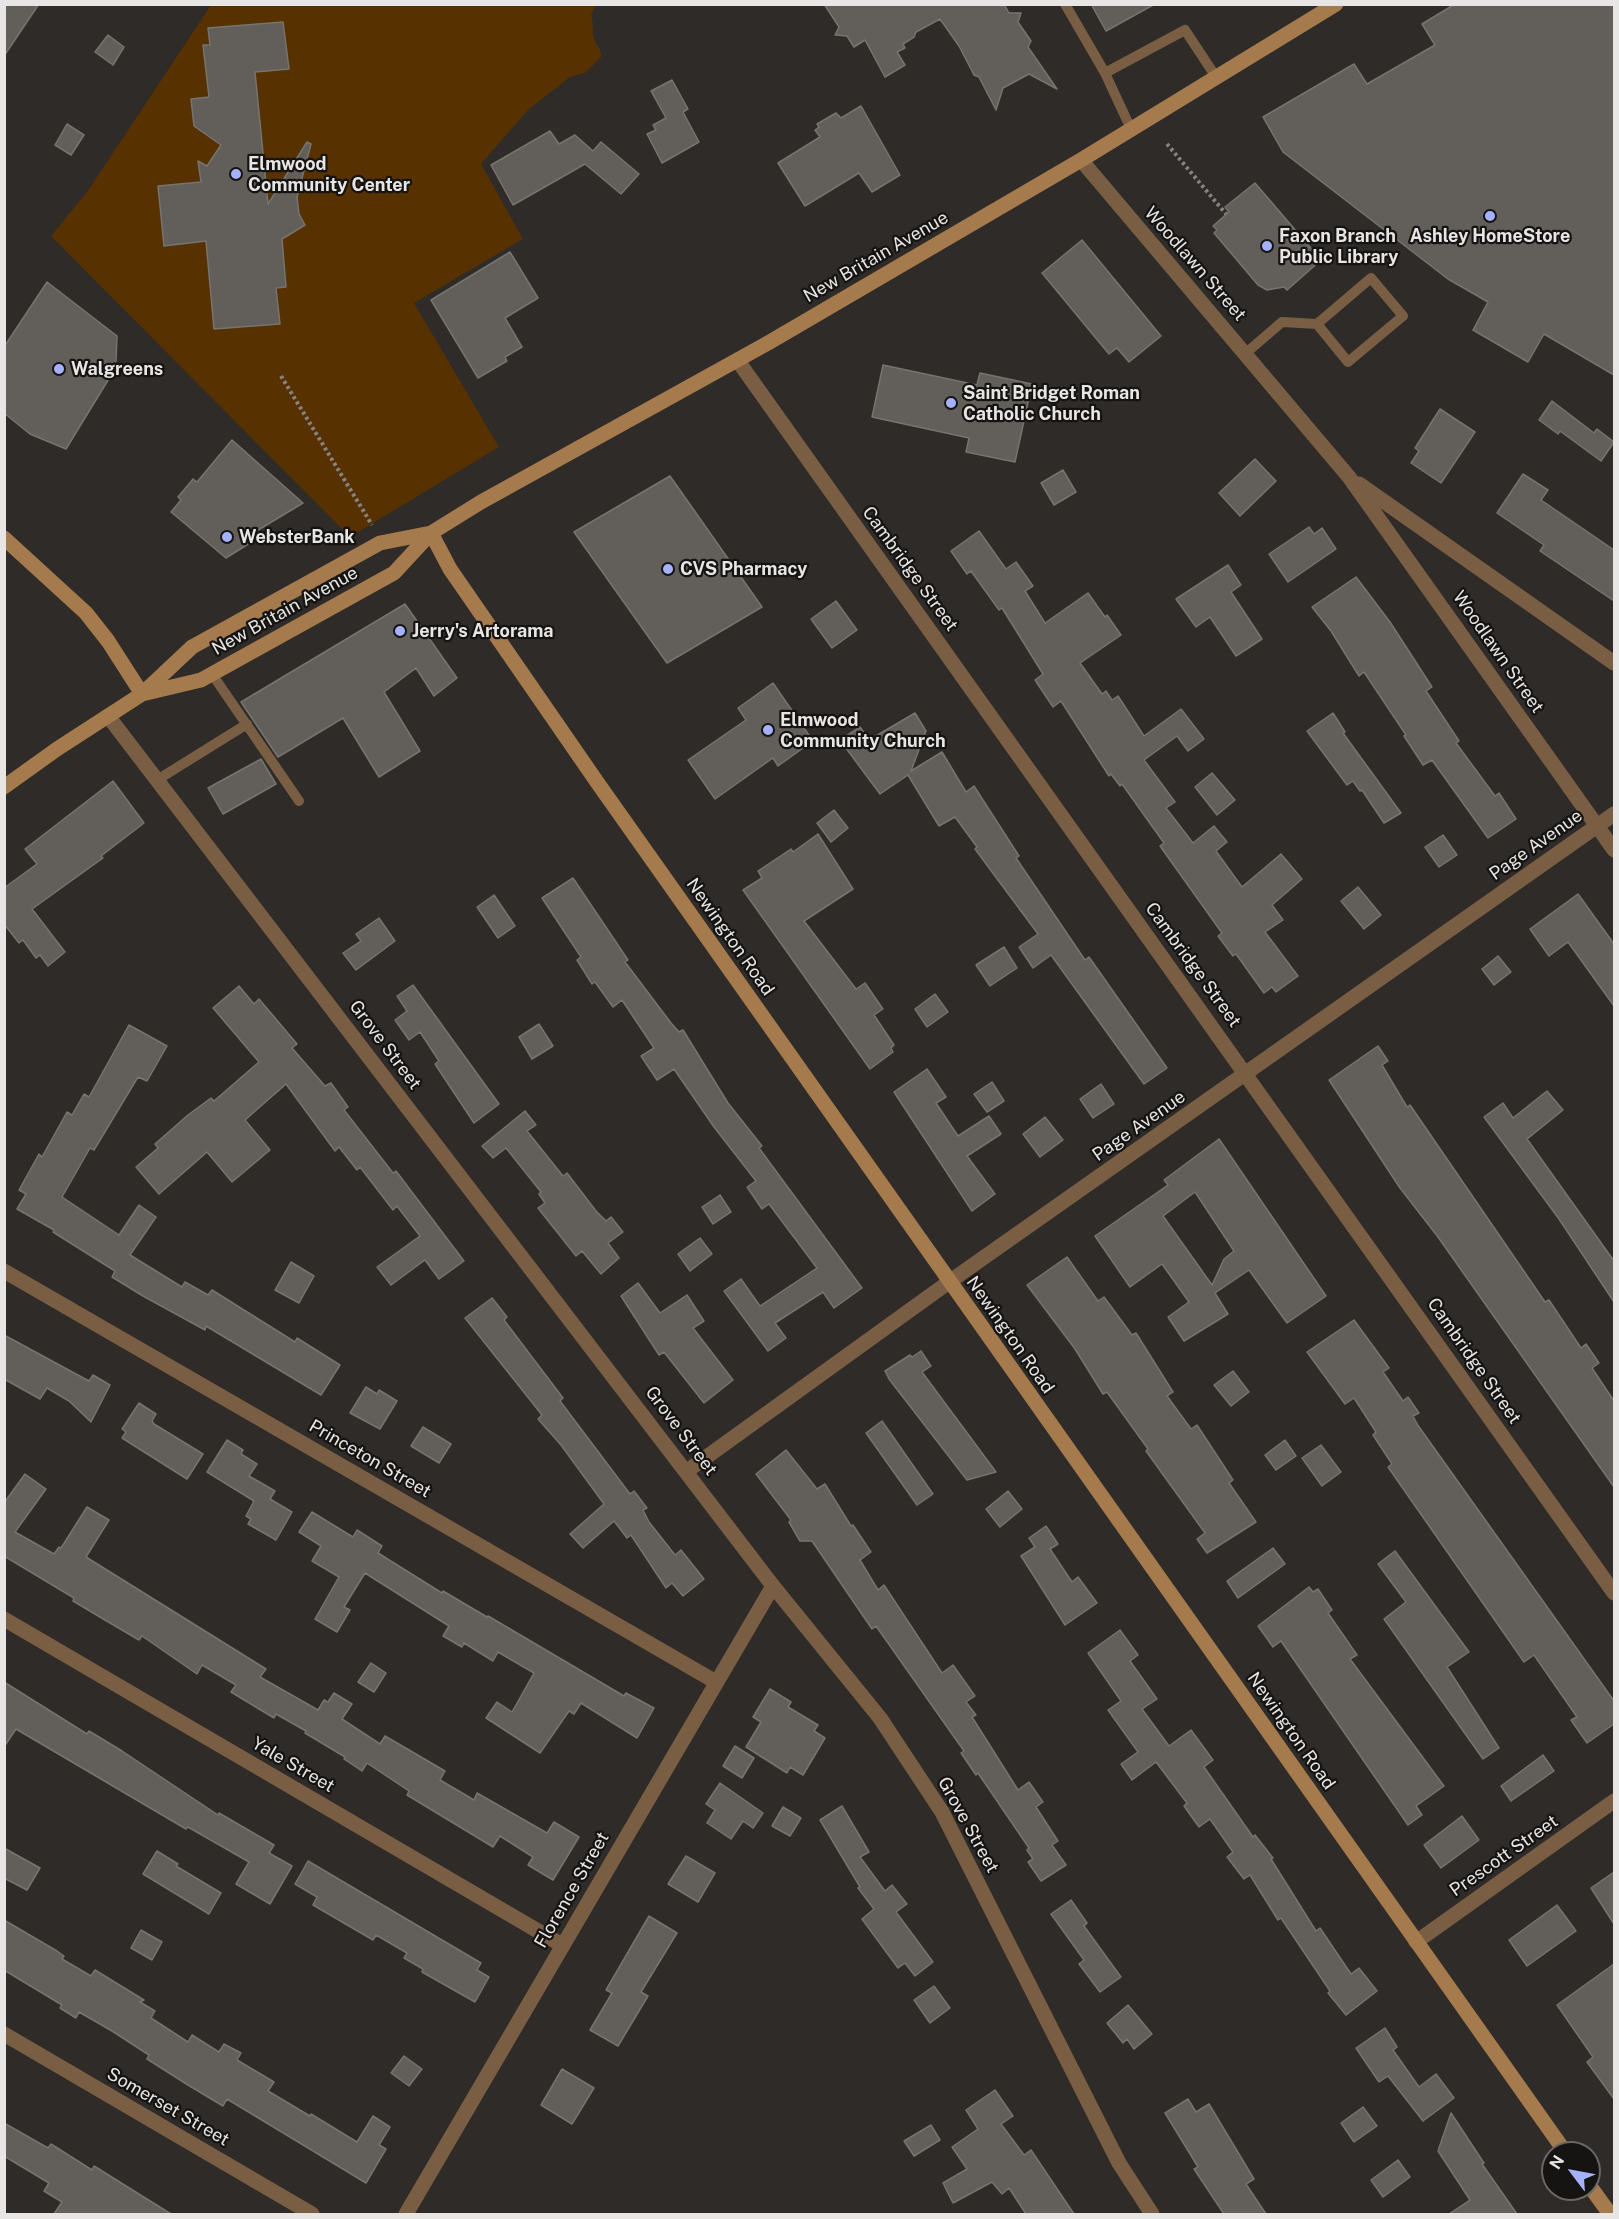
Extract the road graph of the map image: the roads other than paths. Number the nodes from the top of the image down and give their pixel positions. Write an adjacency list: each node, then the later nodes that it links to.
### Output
1 (1065, 4): 3 (lane)
2 (1336, 4): 4 (main road, New Britain Avenue)
3 (1105, 73): 4 (lane); 5 (lane)
4 (1216, 77): 5 (main road, New Britain Avenue)
5 (1131, 129): 6 (main road, New Britain Avenue)
6 (1081, 160): 8 (street, Woodlawn Street); 9 (main road, New Britain Avenue)
7 (1317, 324): 7 (lane); 8 (lane)
8 (1246, 353): 10 (street, Woodlawn Street)
9 (738, 361): 11 (main road, New Britain Avenue); 24 (street, Cambridge Street)
10 (1349, 477): 13 (street, Woodlawn Street); 22 (street, Woodlawn Street)
11 (430, 533): 14 (main road, New Britain Avenue); 15 (main road, New Britain Avenue); 26 (main road, Newington Road)
12 (4, 538): 15 (main road)
13 (1614, 663)
14 (212, 674): 15 (main road, New Britain Avenue); 17 (lane)
15 (142, 694): 16 (main road, New Britain Avenue)
16 (108, 716): 18 (street, Grove Street); 19 (main road, New Britain Avenue)
17 (247, 724): 18 (lane); 20 (lane)
18 (157, 780): 27 (street, Grove Street)
19 (4, 787)
20 (299, 801)
21 (1614, 814): 22 (street, Page Avenue)
22 (1597, 826): 23 (street, Woodlawn Street); 24 (street, Page Avenue)
23 (1614, 850)
24 (1247, 1074): 26 (street, Page Avenue); 29 (street, Cambridge Street)
25 (4, 1271): 31 (street, Princeton Street)
26 (949, 1282): 27 (street, Page Avenue); 33 (main road, Newington Road)
27 (687, 1471): 28 (street, Grove Street)
28 (773, 1586): 31 (street, Florence Street); 40 (street, Grove Street)
29 (1614, 1593)
30 (4, 1619): 34 (street, Yale Street)
31 (716, 1682): 34 (street, Florence Street)
32 (1614, 1801): 33 (street, Prescott Street)
33 (1416, 1942): 36 (main road, Newington Road)
34 (562, 1945): 39 (street, Florence Street)
35 (4, 2034): 38 (street, Somerset Street)
36 (1557, 2141)
37 (1601, 2201): 41 (main road)
38 (312, 2214)
39 (406, 2214)
40 (1152, 2214)
41 (1610, 2214)

